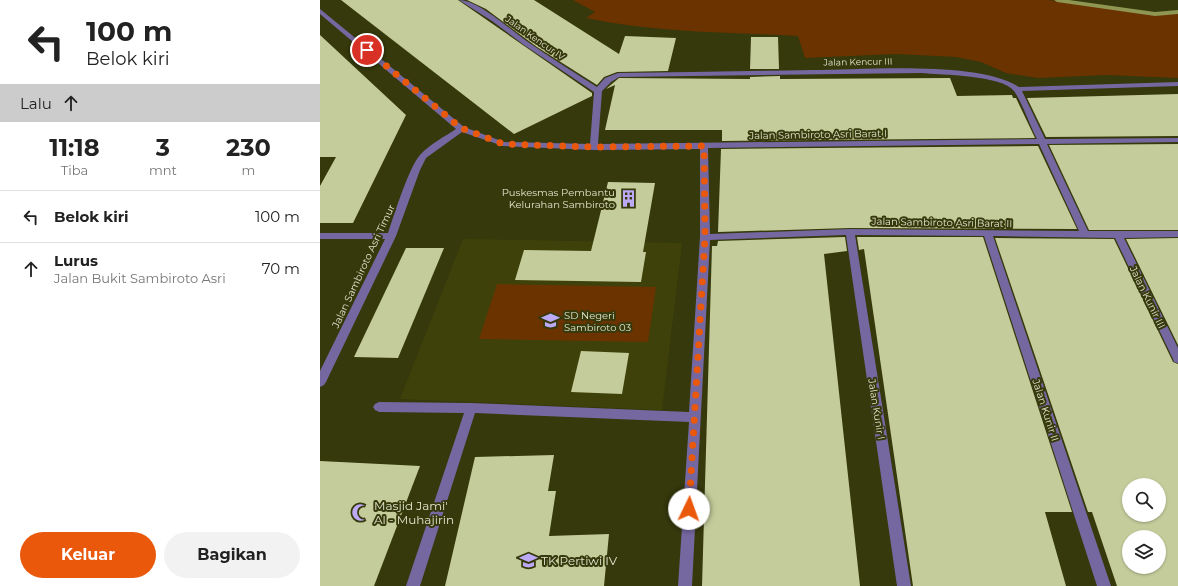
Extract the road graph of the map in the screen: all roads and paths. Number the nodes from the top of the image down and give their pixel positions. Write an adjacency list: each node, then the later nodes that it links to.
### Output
1 (462, 0): 5 (street, Jalan Kencur IV)
2 (320, 10): 6 (street, Jalan Sambiroto Asri Barat I)
3 (1178, 84): 4 (street)
4 (1017, 89): 5 (street, Jalan Kencur III); 8 (street)
5 (598, 91): 10 (street)
6 (461, 128): 10 (street, Jalan Sambiroto Asri Barat I); 17 (street, Jalan Sambiroto Asri Timur)
7 (1178, 140): 8 (street, Jalan Sambiroto Asri Barat I)
8 (1040, 142): 9 (street, Jalan Sambiroto Asri Barat I); 13 (street)
9 (704, 146): 10 (street, Jalan Sambiroto Asri Barat I); 18 (street)
10 (594, 147)
11 (850, 232): 12 (street, Jalan Sambiroto Asri Barat II); 18 (street, Jalan Sambiroto Asri Barat II); 26 (street, Jalan Kunir I)
12 (988, 234): 13 (street, Jalan Sambiroto Asri Barat II); 27 (street, Jalan Kunir II)
13 (1085, 234): 15 (street, Jalan Sambiroto Asri Barat II)
14 (1178, 234): 15 (street, Jalan Sambiroto Asri Barat II)
15 (1118, 235): 19 (street, Jalan Kunir III)
16 (320, 236): 17 (street)
17 (391, 236): 20 (street, Jalan Sambiroto Asri Timur)
18 (705, 237): 23 (street)
19 (1178, 359)
20 (320, 382)
21 (378, 407): 22 (street)
22 (472, 408): 23 (street); 24 (street)
23 (695, 417): 25 (street)
24 (413, 586)
25 (685, 586)
26 (904, 586)
27 (1104, 586)

